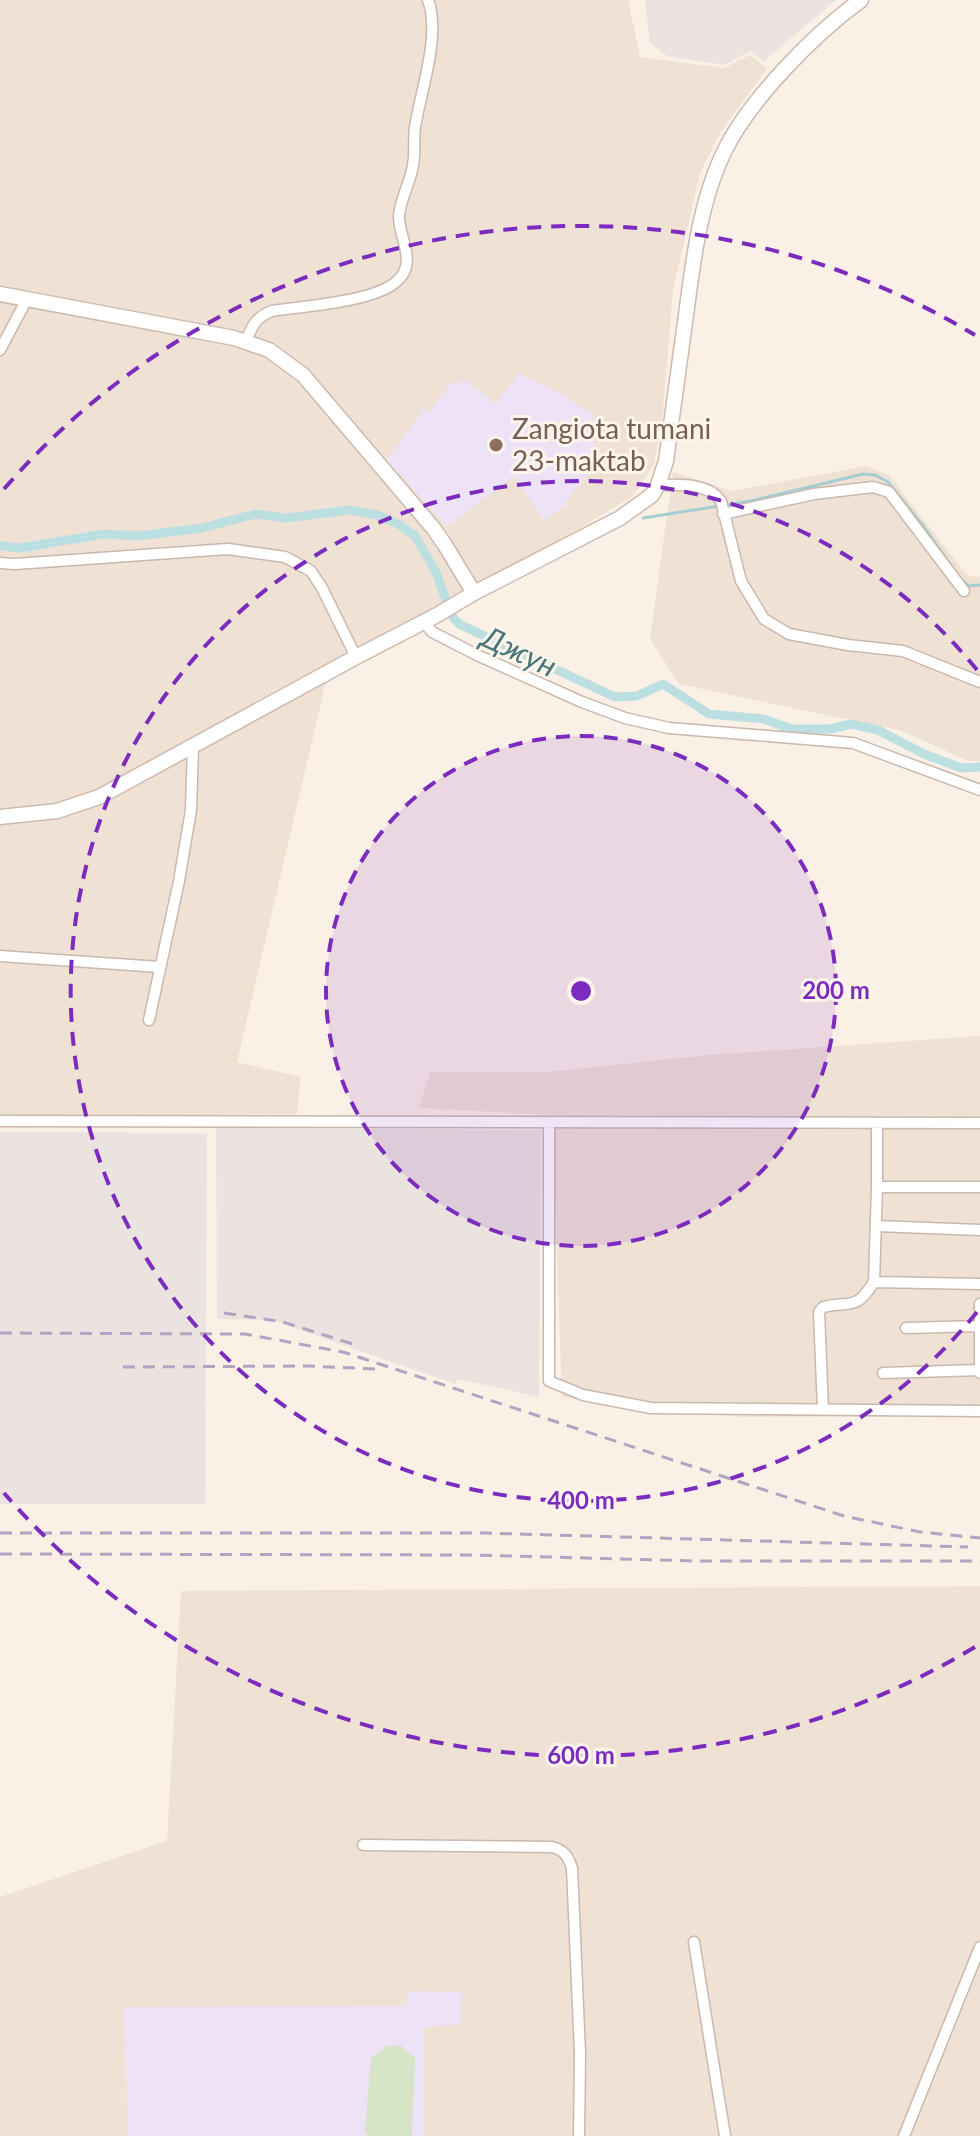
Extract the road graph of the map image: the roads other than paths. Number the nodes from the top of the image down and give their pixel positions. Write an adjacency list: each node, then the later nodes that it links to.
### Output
1 (428, 0): 5 (street)
2 (861, 0): 7 (main road)
3 (0, 294): 4 (main road)
4 (27, 299): 5 (main road); 6 (street)
5 (246, 341): 11 (main road)
6 (0, 350)
7 (658, 485): 8 (street); 11 (main road)
8 (722, 508): 10 (street); 14 (street)
9 (0, 563): 13 (street)
10 (964, 591)
11 (474, 593): 12 (main road)
12 (431, 619): 13 (main road); 16 (street)
13 (356, 657): 15 (main road)
14 (980, 682)
15 (193, 745): 17 (main road); 19 (street)
16 (980, 790)
17 (0, 817)
18 (0, 956): 19 (street)
19 (160, 967): 20 (street)
20 (149, 1020)
21 (0, 1121): 22 (street)
22 (549, 1123): 24 (street); 36 (street)
23 (980, 1123): 24 (street)
24 (877, 1124): 25 (street)
25 (877, 1187): 26 (street); 27 (street)
26 (980, 1187)
27 (876, 1226): 28 (street); 29 (street)
28 (980, 1230)
29 (874, 1282): 30 (street); 36 (street)
30 (980, 1284)
31 (980, 1304): 32 (street)
32 (979, 1326): 33 (street); 34 (street)
33 (906, 1328)
34 (980, 1371): 35 (street)
35 (883, 1373)
36 (823, 1410): 37 (street)
37 (980, 1411)
38 (363, 1845): 41 (street)
39 (694, 1942): 42 (street)
40 (980, 1947): 43 (street)
41 (579, 2136)
42 (725, 2136)
43 (904, 2136)

